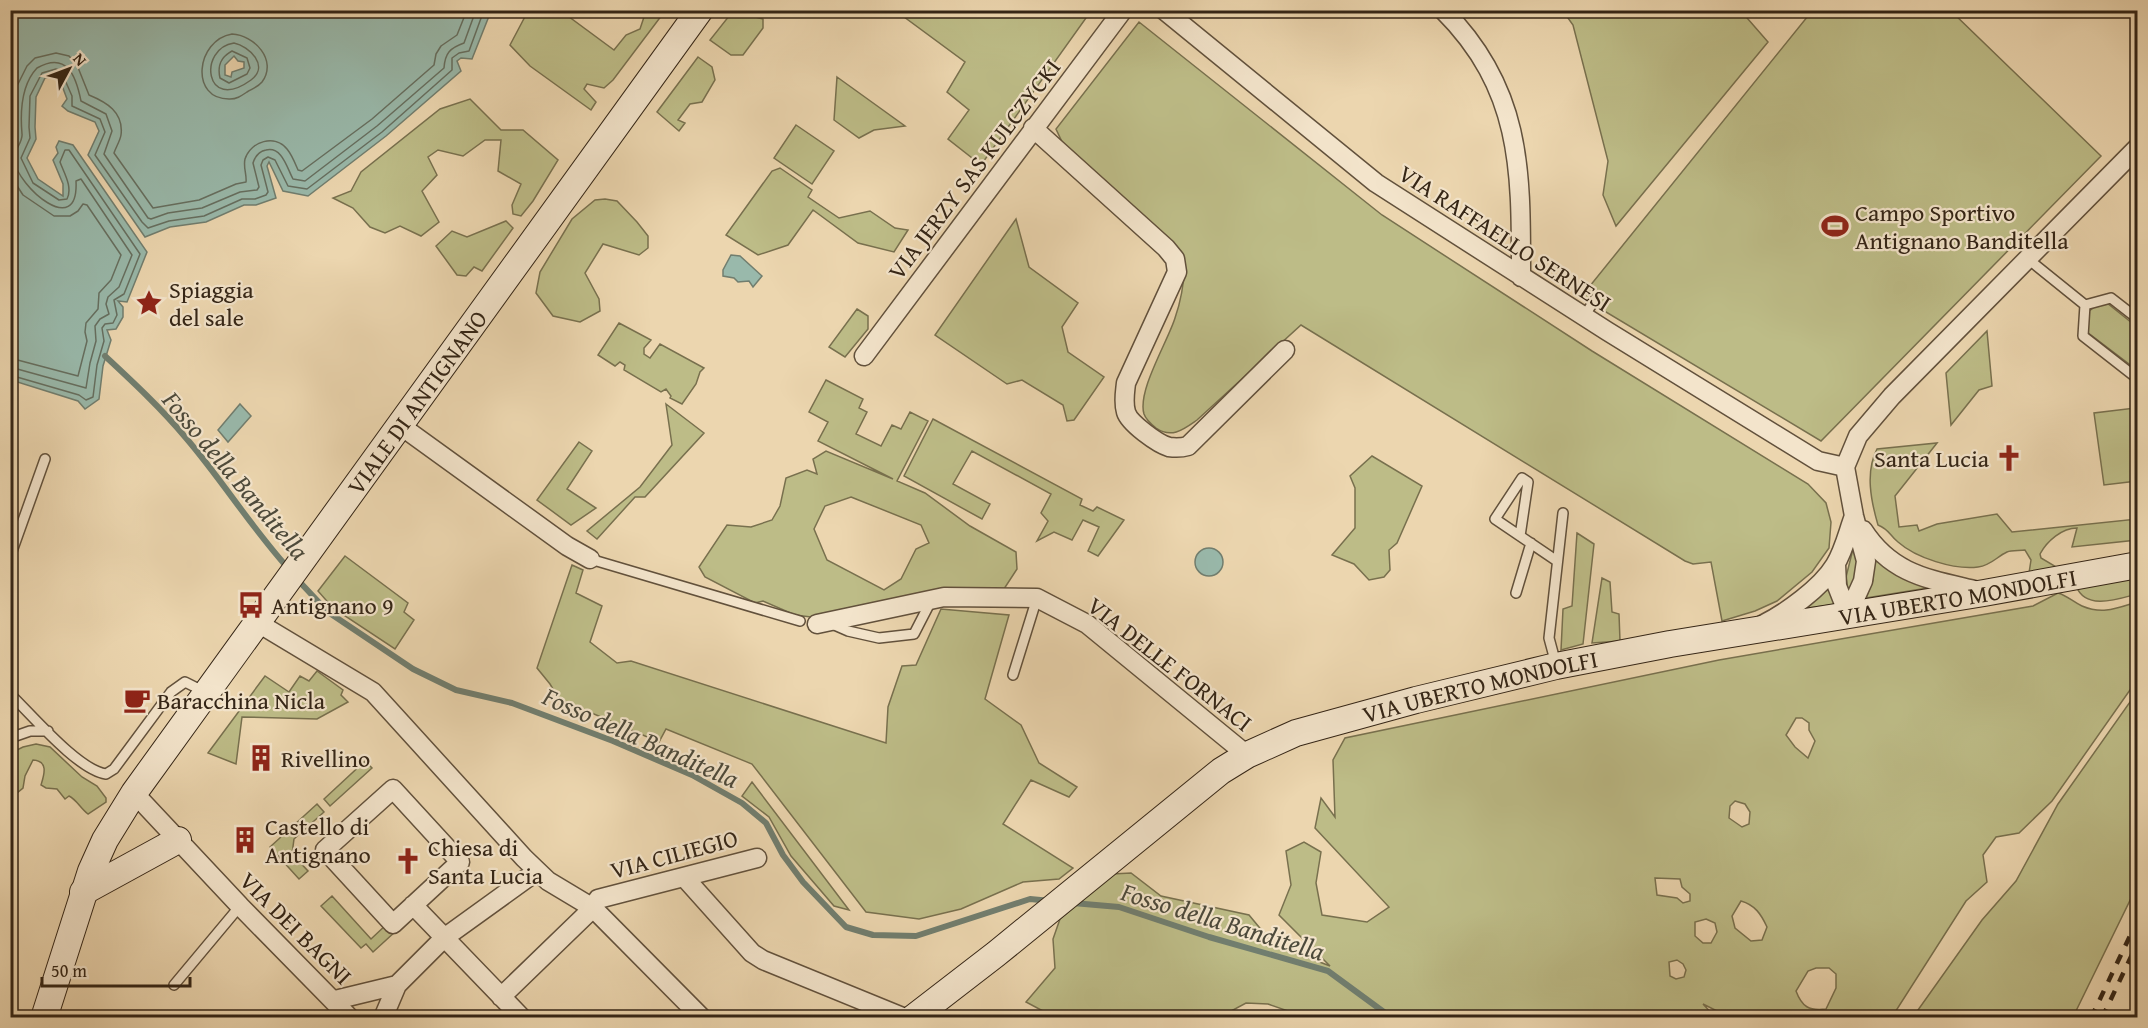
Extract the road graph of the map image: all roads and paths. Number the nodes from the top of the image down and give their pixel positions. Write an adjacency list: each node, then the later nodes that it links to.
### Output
1 (700, 10): 16 (main road, VIALE DI ANTIGNANO)
2 (1123, 10): 5 (street, VIA JERZY SAS KULCZYCKI)
3 (1164, 10): 8 (street, VIA RAFFAELLO SERNESI)
4 (1443, 10): 8 (street)
5 (1033, 128): 13 (street); 14 (street, VIA JERZY SAS KULCZYCKI)
6 (2138, 147): 7 (street)
7 (2028, 259): 10 (lane); 18 (street)
8 (1521, 277): 11 (street, VIA RAFFAELLO SERNESI)
9 (1595, 299): 11 (lane)
10 (2085, 305): 12 (lane); 15 (lane)
11 (1584, 317): 18 (street, VIA RAFFAELLO SERNESI)
12 (2138, 319)
13 (1285, 350)
14 (864, 356)
15 (2138, 379)
16 (401, 426): 24 (street); 35 (main road, VIALE DI ANTIGNANO)
17 (45, 459): 23 (lane)
18 (1845, 467): 20 (street)
19 (1563, 513): 25 (lane)
20 (1854, 516): 26 (street); 29 (street); 32 (street)
21 (1520, 536): 21 (lane); 22 (lane)
22 (1531, 543): 25 (lane); 28 (lane)
23 (10, 557)
24 (590, 559): 33 (lane)
25 (1557, 561): 36 (lane)
26 (1836, 564): 32 (street); 34 (street)
27 (2138, 565): 29 (main road, VIA UBERTO MONDOLFI)
28 (1516, 593)
29 (1984, 593): 32 (main road, VIA UBERTO MONDOLFI)
30 (1037, 598): 31 (street, VIA DELLE FORNACI); 37 (lane); 42 (street, VIA DELLE FORNACI)
31 (932, 599): 33 (street, VIA DELLE FORNACI); 33 (lane)
32 (1848, 614): 34 (main road, VIA UBERTO MONDOLFI)
33 (815, 623)
34 (1752, 630): 36 (main road, VIA UBERTO MONDOLFI)
35 (251, 632): 38 (main road, VIALE DI ANTIGNANO); 46 (street)
36 (1556, 666): 42 (main road, VIA UBERTO MONDOLFI)
37 (1013, 675)
38 (207, 693): 40 (lane); 43 (main road, VIALE DI ANTIGNANO)
39 (10, 694): 40 (lane)
40 (48, 731): 41 (lane)
41 (10, 738)
42 (1247, 754): 57 (main road, VIA UBERTO MONDOLFI)
43 (134, 793): 44 (street, VIA DEI BAGNI); 48 (main road, VIALE DI ANTIGNANO)
44 (178, 840): 48 (main road); 50 (street, VIA DEI BAGNI)
45 (757, 858): 47 (street, VIA CILIEGIO)
46 (537, 872): 51 (street); 52 (street)
47 (684, 877): 51 (street, VIA CILIEGIO); 57 (street)
48 (83, 892): 58 (main road, VIALE DI ANTIGNANO)
49 (413, 905): 49 (street); 52 (street)
50 (240, 906): 53 (lane); 56 (street, VIA DEI BAGNI)
51 (593, 908): 55 (street, VIA CILIEGIO); 62 (street)
52 (444, 938): 54 (street); 55 (street)
53 (174, 985)
54 (397, 985): 56 (street); 60 (street)
55 (501, 997): 61 (street)
56 (335, 1000): 59 (street, VIA DEI BAGNI)
57 (912, 1016)
58 (44, 1017)
59 (350, 1017)
60 (383, 1017)
61 (522, 1017)
62 (702, 1017)

